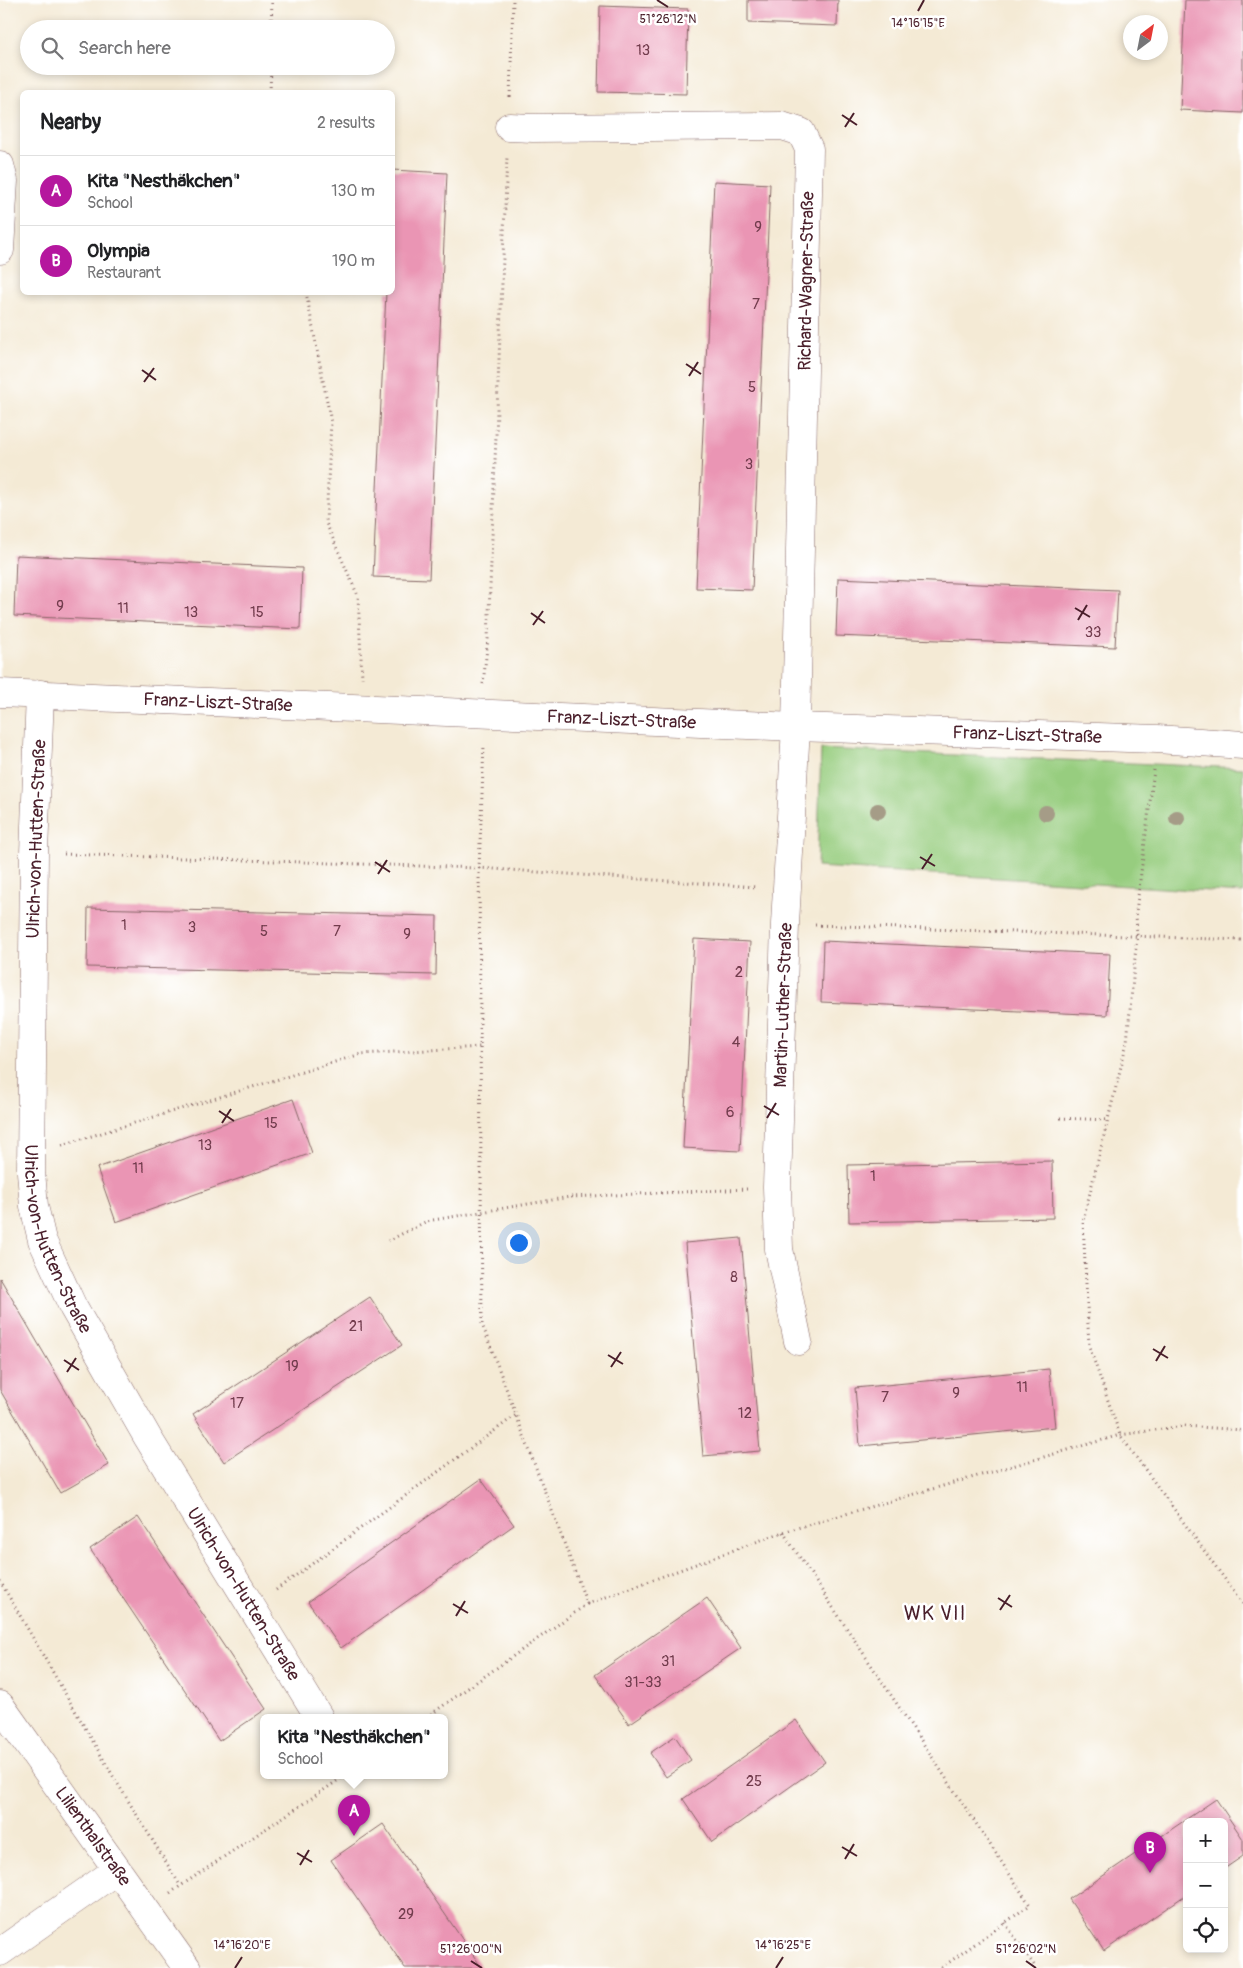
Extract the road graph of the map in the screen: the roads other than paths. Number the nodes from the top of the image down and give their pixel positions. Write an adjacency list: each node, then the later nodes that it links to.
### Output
1 (509, 127): 6 (street, Richard-Wagner-Straße)
2 (2, 173): 3 (street)
3 (0, 250)
4 (0, 693): 5 (street, Franz-Liszt-Straße)
5 (40, 694): 6 (street, Franz-Liszt-Straße); 10 (street, Ulrich-von-Hutten-Straße)
6 (796, 727): 7 (street, Franz-Liszt-Straße); 8 (street, Martin-Luther-Straße)
7 (1243, 745)
8 (798, 1341)
9 (0, 1705): 11 (street, Lilienthalstraße)
10 (317, 1714)
11 (117, 1870): 12 (street); 13 (street, Lilienthalstraße)
12 (0, 1952)
13 (188, 1968)

